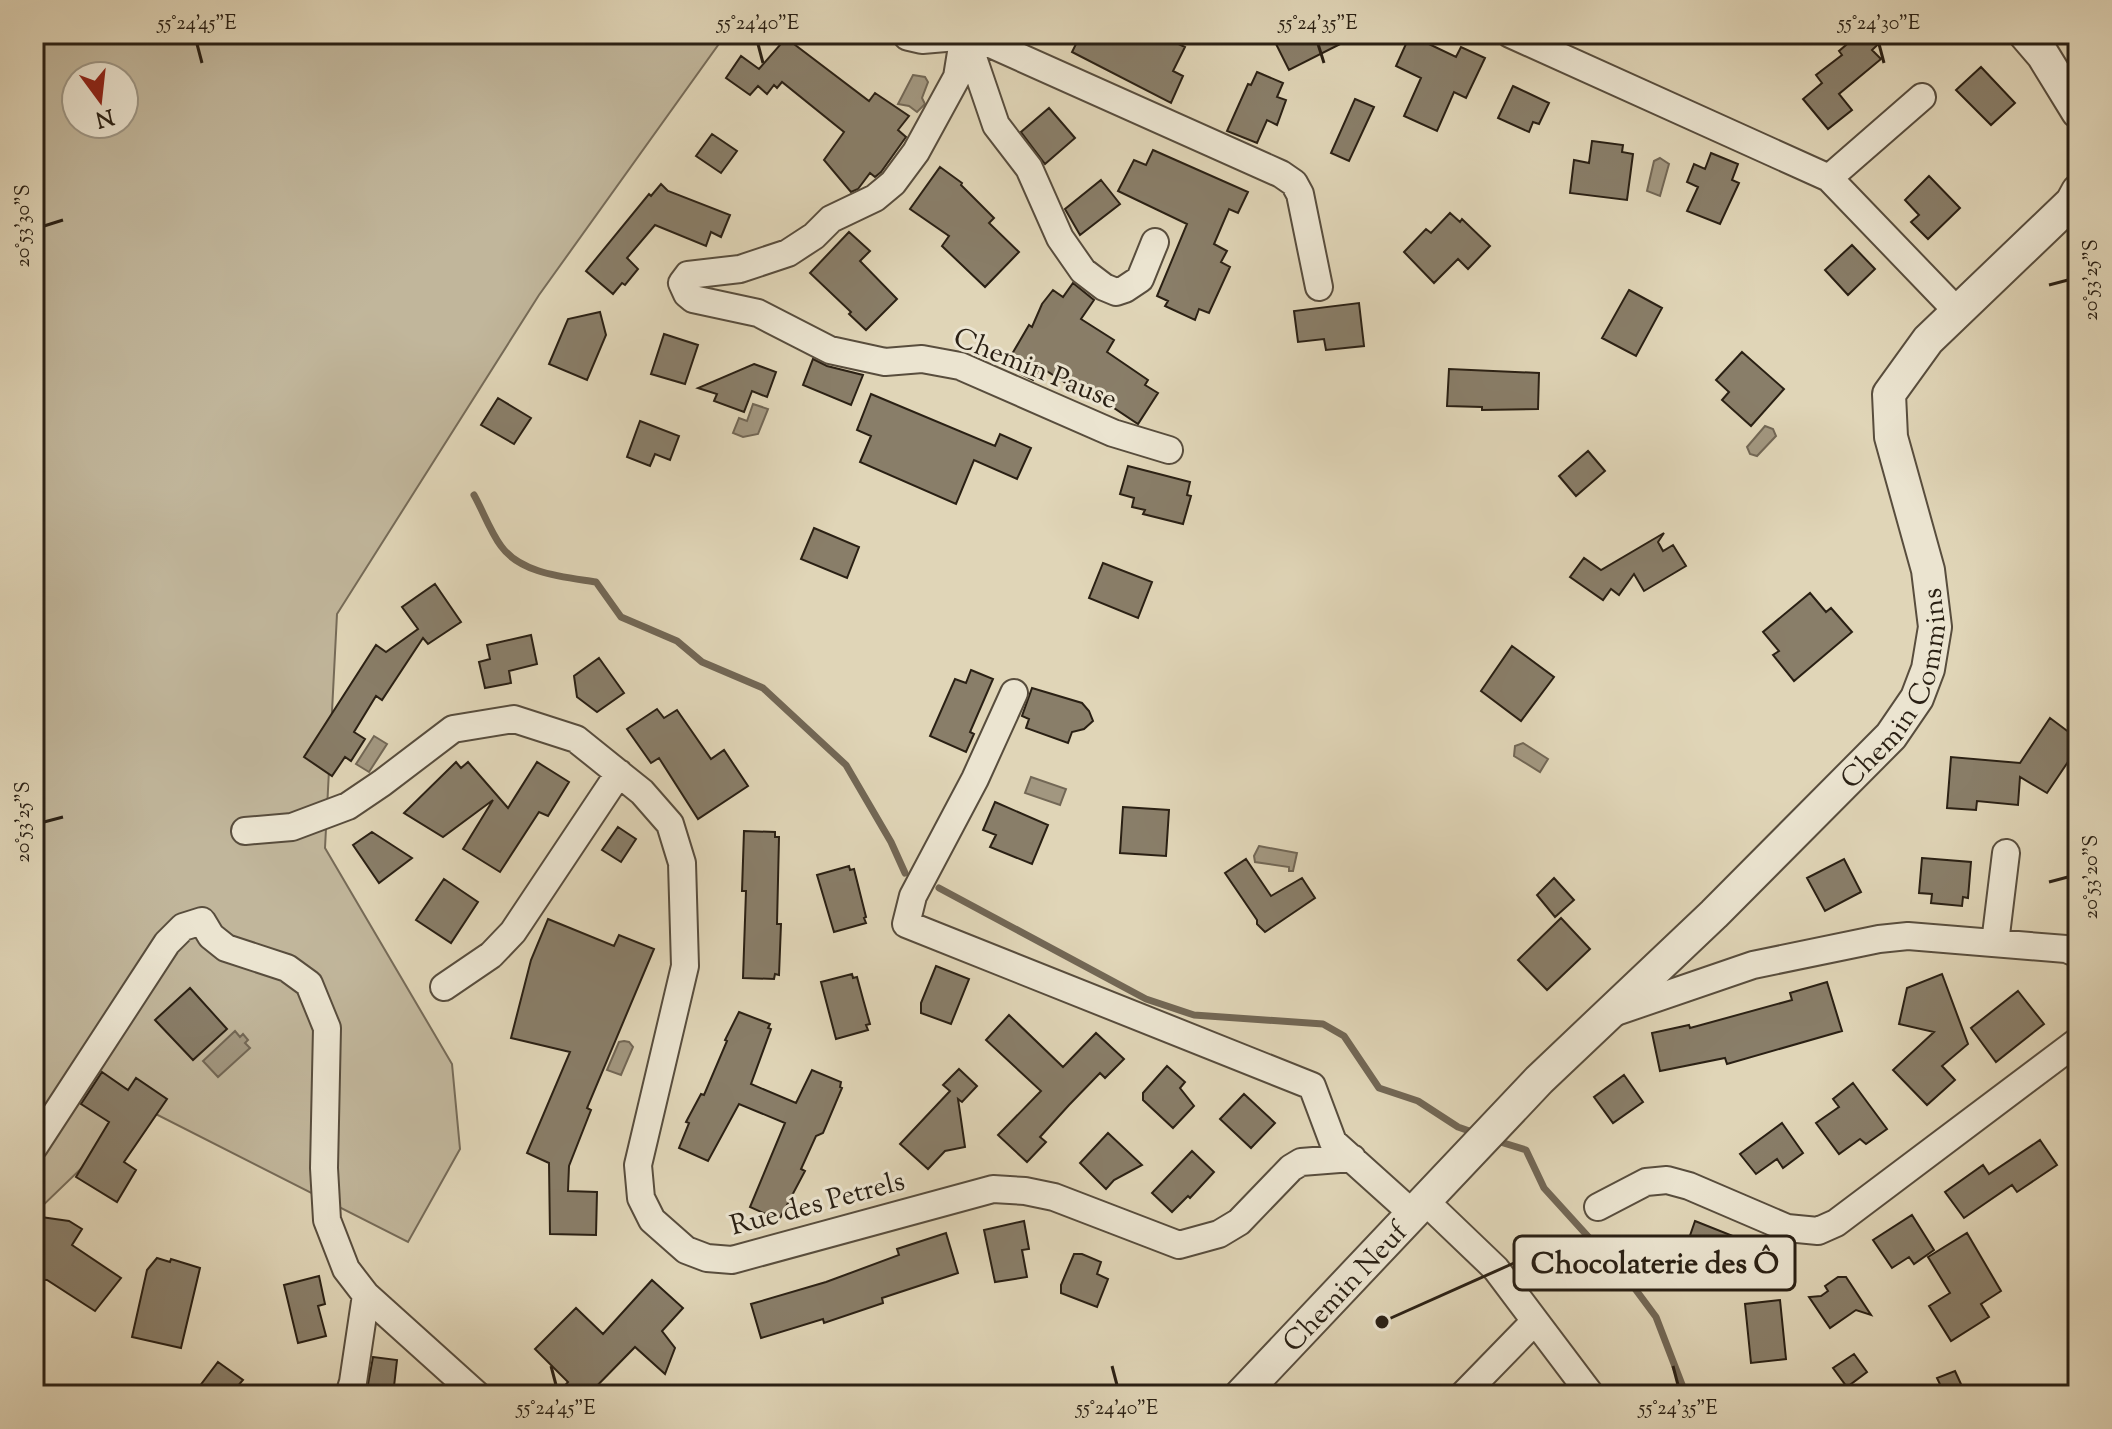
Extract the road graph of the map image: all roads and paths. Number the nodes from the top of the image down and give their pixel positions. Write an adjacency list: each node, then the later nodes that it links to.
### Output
1 (909, 34): 2 (street)
2 (957, 34)
3 (965, 34): 10 (street); 11 (street); 13 (street, Chemin Pause)
4 (1510, 34): 8 (street)
5 (2025, 34): 7 (street)
6 (1922, 97): 8 (street)
7 (2078, 112)
8 (1829, 178): 12 (street)
9 (2078, 191): 12 (street, Chemin Commins)
10 (1155, 242)
11 (1319, 287)
12 (1957, 311): 21 (street, Chemin Commins)
13 (1169, 450)
14 (1014, 693): 25 (street)
15 (619, 773): 16 (street, Rue des Petrels); 20 (street); 25 (street, Rue des Petrels)
16 (245, 831)
17 (2006, 853): 18 (street)
18 (1995, 943): 19 (street); 21 (street)
19 (2078, 954)
20 (444, 987)
21 (1607, 1015): 23 (street, Chemin Commins)
22 (2078, 1041): 27 (street)
23 (1502, 1118): 26 (street, Chemin Neuf)
24 (34, 1147): 28 (street)
25 (1352, 1158): 26 (street)
26 (1419, 1207): 29 (street); 32 (street, Chemin Neuf)
27 (1598, 1207)
28 (366, 1295): 30 (street); 31 (street)
29 (1535, 1321): 33 (street); 34 (street)
30 (349, 1395)
31 (477, 1395)
32 (1241, 1395)
33 (1463, 1395)
34 (1591, 1395)

